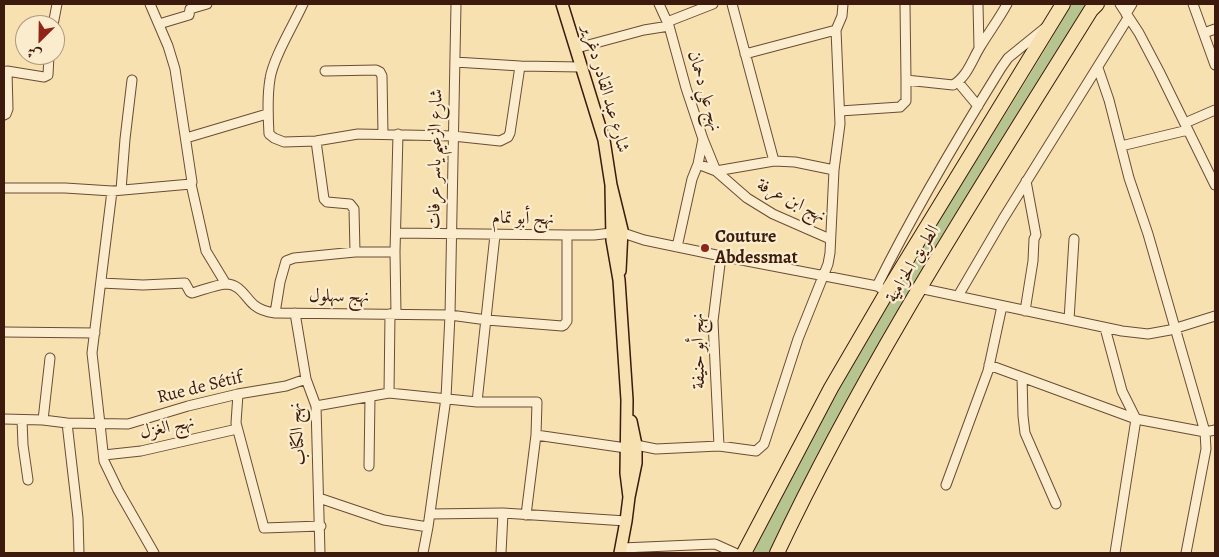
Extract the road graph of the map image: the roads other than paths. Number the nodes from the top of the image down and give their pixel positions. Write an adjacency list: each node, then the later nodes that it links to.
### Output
1 (150, 4): 20 (street)
2 (207, 4): 20 (street)
3 (303, 4): 41 (street)
4 (456, 4): 28 (street, شارع الزعيم ياسر عرفات)
5 (562, 4): 25 (main road, شارع عبد القادر دغرير)
6 (659, 4): 21 (street, نهج علي دحمان)
7 (713, 4): 21 (street)
8 (732, 4): 27 (street)
9 (843, 4): 23 (street)
10 (905, 4): 36 (street)
11 (978, 4): 26 (street)
12 (1007, 4): 26 (street)
13 (1064, 4): 19 (highway, الطريق الحزامية)
14 (1097, 4): 74 (highway, الطريق الحزامية)
15 (1120, 4): 18 (street)
16 (1132, 4): 18 (street)
17 (1193, 4): 24 (street)
18 (1127, 16): 33 (street); 43 (street)
19 (1054, 20): 38 (street); 75 (highway, الطريق الحزامية)
20 (160, 24): 47 (street)
21 (668, 24): 25 (street); 48 (street, نهج علي دحمان)
22 (1215, 28): 24 (street)
23 (836, 30): 27 (street); 40 (street)
24 (1204, 33): 30 (street)
25 (576, 48): 32 (main road, شارع عبد القادر دغرير)
26 (979, 48): 37 (street)
27 (745, 54): 51 (street)
28 (455, 62): 31 (street); 46 (street, شارع الزعيم ياسر عرفات)
29 (48, 65): 42 (street)
30 (1215, 65)
31 (520, 66): 32 (street); 46 (street)
32 (581, 67): 64 (main road, شارع عبد القادر دغرير)
33 (1098, 68): 50 (street); 55 (street)
34 (325, 71): 44 (street)
35 (132, 80): 59 (street)
36 (906, 80): 37 (street); 40 (street)
37 (958, 82): 38 (street)
38 (978, 106): 75 (street)
39 (1215, 110): 43 (street)
40 (840, 111): 53 (street)
41 (267, 114): 47 (street); 49 (street)
42 (4, 115)
43 (1186, 126): 50 (street); 57 (street)
44 (383, 134): 45 (street); 49 (street)
45 (398, 134): 46 (street); 60 (street)
46 (453, 136): 61 (street, شارع الزعيم ياسر عرفات)
47 (186, 138): 56 (street)
48 (702, 139): 52 (street, نهج علي دحمان); 54 (street)
49 (316, 141): 68 (street)
50 (1121, 146): 87 (street)
51 (774, 161): 53 (street); 54 (street)
52 (698, 164): 54 (street); 67 (street, نهج علي دحمان)
53 (834, 170): 65 (street)
54 (716, 171): 65 (street, نهج ابن عرفة)
55 (1026, 181): 76 (street); 78 (street)
56 (192, 183): 59 (street); 73 (street)
57 (1215, 186)
58 (4, 188): 59 (street)
59 (117, 190): 72 (street)
60 (396, 233): 61 (street, نهج أبو تمام); 69 (street)
61 (451, 233): 62 (street, نهج أبو تمام); 82 (street, شارع الزعيم ياسر عرفات)
62 (495, 235): 63 (street, نهج أبو تمام); 84 (street)
63 (567, 236): 64 (street, نهج أبو تمام); 84 (street, نهج سهلول)
64 (617, 236): 67 (street, نهج أبو تمام); 111 (main road, شارع عبد القادر دغرير)
65 (830, 239): 71 (street)
66 (1074, 239): 85 (street)
67 (677, 247): 70 (street, نهج أبو تمام)
68 (356, 252): 69 (street); 79 (street)
69 (395, 252): 81 (street)
70 (720, 256): 71 (street, نهج أبو تمام); 110 (street, نهج أبو حنيفة)
71 (822, 276): 75 (street, نهج أبو تمام); 110 (street)
72 (101, 283): 73 (street); 89 (street)
73 (226, 284): 79 (street, نهج سهلول)
74 (919, 288): 76 (street); 132 (highway, الطريق الحزامية)
75 (882, 289): 131 (highway, الطريق الحزامية)
76 (958, 296): 77 (street)
77 (1002, 306): 78 (street); 91 (street)
78 (1025, 311): 85 (street)
79 (275, 313): 80 (street, نهج سهلول)
80 (295, 313): 81 (street, نهج سهلول); 93 (street, نهج الكتاب)
81 (393, 314): 82 (street, نهج سهلول); 94 (street)
82 (450, 315): 84 (street, نهج سهلول); 97 (street, شارع الزعيم ياسر عرفات)
83 (1215, 316): 87 (street)
84 (486, 320): 98 (street)
85 (1069, 320): 86 (street)
86 (1105, 328): 87 (street); 101 (street)
87 (1174, 329): 108 (street)
88 (4, 332): 89 (street)
89 (95, 333): 105 (street)
90 (50, 358): 103 (street)
91 (989, 365): 92 (street); 115 (street)
92 (1022, 377): 101 (street); 117 (street)
93 (306, 378): 95 (street, Rue de Sétif); 99 (street, نهج الكتاب)
94 (389, 393): 96 (street); 97 (street)
95 (238, 394): 105 (street, Rue de Sétif); 106 (street)
96 (370, 397): 99 (street); 113 (street)
97 (446, 398): 98 (street); 119 (street, شارع الزعيم ياسر عرفات)
98 (476, 402): 109 (street)
99 (316, 406): 116 (street, نهج الكتاب)
100 (4, 419): 102 (street, Rue de Sétif)
101 (1136, 419): 108 (street); 133 (street)
102 (22, 420): 103 (street, Rue de Sétif); 114 (street)
103 (43, 420): 104 (street, Rue de Sétif)
104 (67, 423): 105 (street, Rue de Sétif); 125 (street)
105 (100, 424): 112 (street)
106 (237, 429): 112 (street, نهج الغزل); 122 (street)
107 (1215, 430): 108 (street)
108 (1206, 432): 134 (street)
109 (536, 435): 111 (street); 120 (street)
110 (719, 446): 111 (street)
111 (631, 451): 121 (main road, شارع عبد القادر دغرير)
112 (104, 455): 126 (street)
113 (369, 466)
114 (28, 480)
115 (946, 485)
116 (320, 498): 122 (street, نهج الكتاب); 123 (street)
117 (1056, 504)
118 (504, 513): 119 (street); 120 (street); 129 (street)
119 (430, 514): 123 (street, شارع الزعيم ياسر عرفات)
120 (526, 515): 121 (street)
121 (626, 522): 124 (main road, شارع عبد القادر دغرير)
122 (321, 526): 127 (street, نهج الكتاب)
123 (428, 527): 128 (street, شارع الزعيم ياسر عرفات)
124 (621, 550): 130 (street)
125 (79, 553)
126 (154, 553)
127 (320, 553)
128 (423, 553)
129 (501, 553)
130 (735, 553)
131 (744, 553)
132 (777, 553)
133 (1115, 553)
134 (1186, 553)

